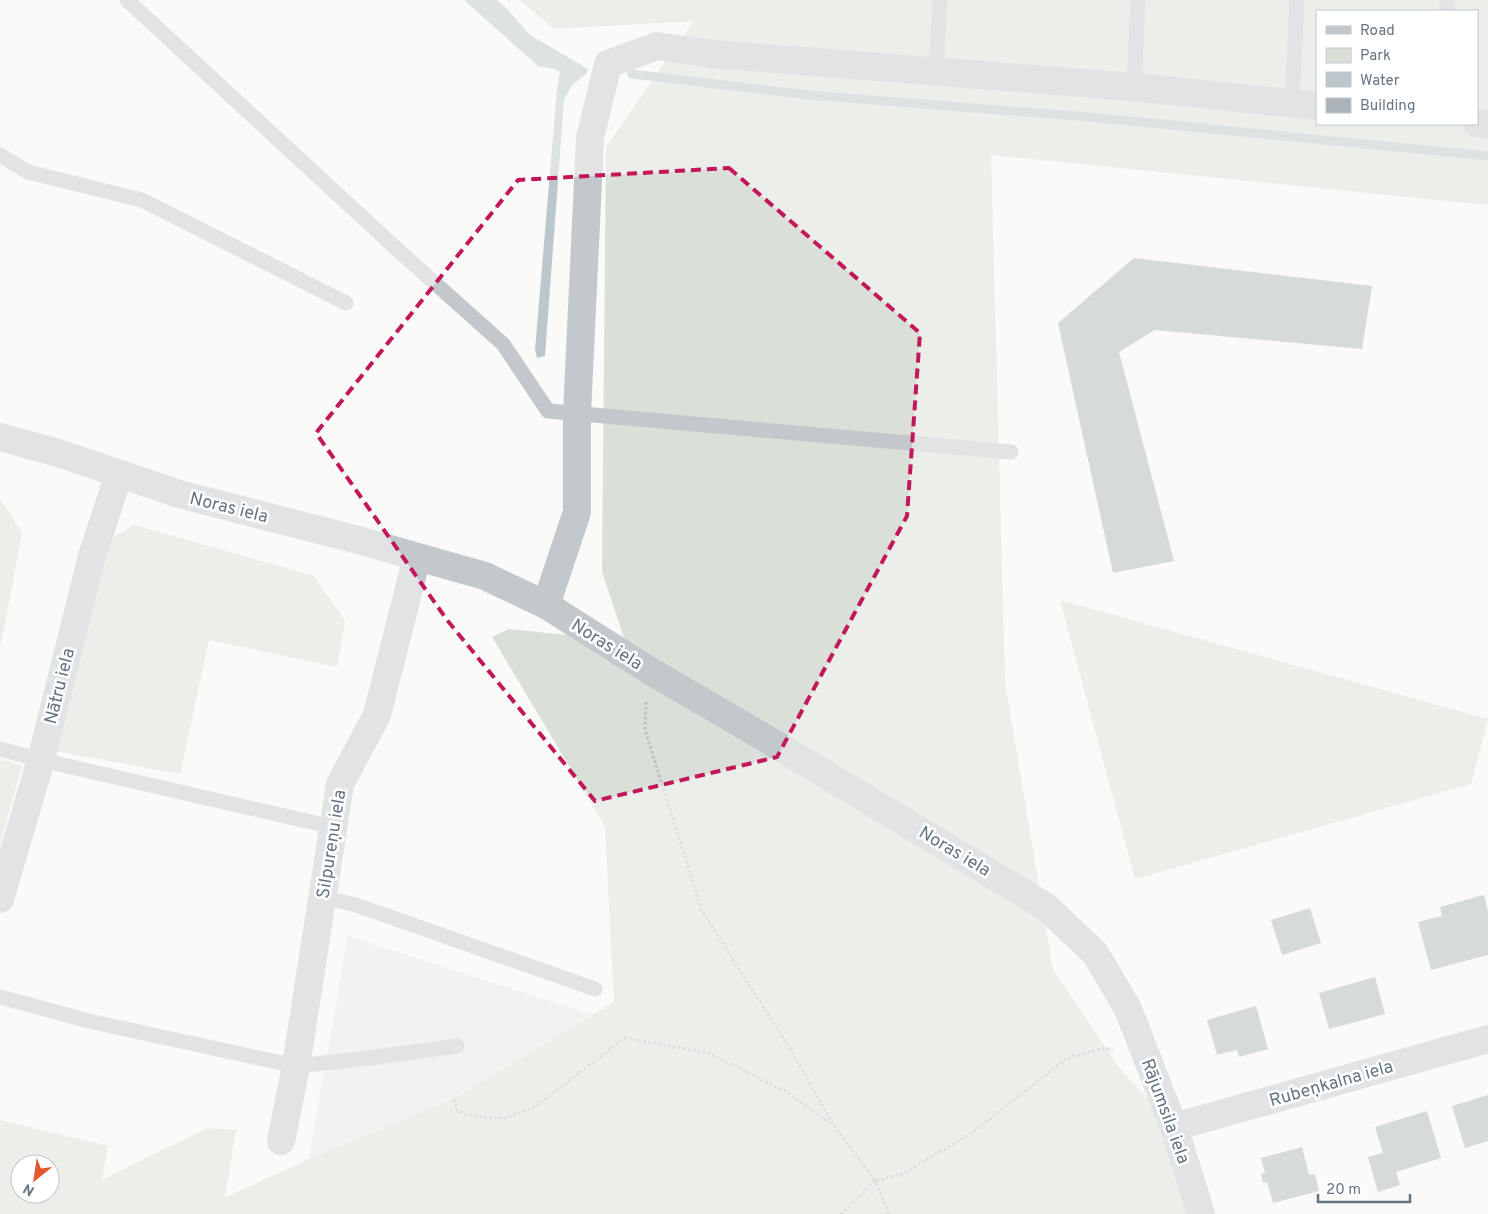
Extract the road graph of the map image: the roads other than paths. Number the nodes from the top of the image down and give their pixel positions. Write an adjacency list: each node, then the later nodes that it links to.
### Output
1 (127, 0): 10 (lane)
2 (940, 0): 5 (lane)
3 (1138, 0): 6 (lane)
4 (1297, 0): 7 (lane)
5 (936, 72): 6 (street); 10 (street)
6 (1134, 87): 7 (street)
7 (1305, 105)
8 (0, 155): 9 (lane)
9 (346, 304)
10 (577, 414): 12 (lane); 15 (street)
11 (0, 437): 13 (street, Noras iela)
12 (1011, 452)
13 (119, 474): 14 (street, Noras iela); 17 (street, Nātru iela)
14 (417, 557): 15 (street, Noras iela); 18 (street, Silpureņu iela)
15 (546, 605): 23 (street, Noras iela)
16 (0, 748): 17 (lane)
17 (41, 760): 18 (lane); 20 (street, Nātru iela)
18 (333, 826): 19 (street, Silpureņu iela)
19 (322, 896): 21 (lane); 26 (street, Silpureņu iela)
20 (0, 899)
21 (595, 989)
22 (0, 997): 26 (lane)
23 (1128, 1009): 27 (street, Rājumsila iela)
24 (1488, 1039): 27 (street, Rubeņkalna iela)
25 (457, 1046): 26 (lane)
26 (296, 1066): 28 (street, Silpureņu iela)
27 (1174, 1127): 29 (street, Rājumsila iela)
28 (281, 1141)
29 (1201, 1214)

